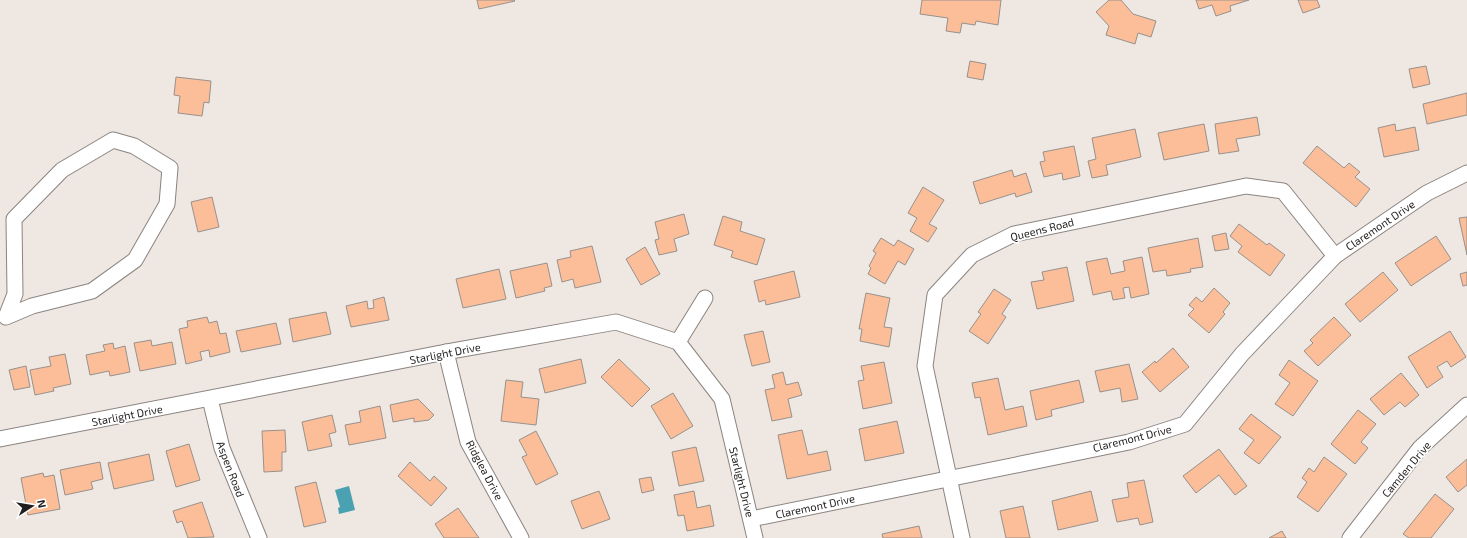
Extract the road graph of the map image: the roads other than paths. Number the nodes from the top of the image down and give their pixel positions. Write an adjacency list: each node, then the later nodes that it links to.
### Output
1 (1467, 173): 2 (street, Claremont Drive)
2 (1335, 256): 10 (street, Claremont Drive); 10 (street, Queens Road)
3 (705, 298): 5 (street)
4 (3, 317): 4 (street)
5 (678, 342): 6 (street, Starlight Drive); 11 (street, Starlight Drive)
6 (446, 352): 7 (street, Starlight Drive); 13 (street, Ridglea Drive)
7 (210, 399): 9 (street, Starlight Drive); 12 (street, Aspen Road)
8 (1467, 405): 16 (street, Camden Drive)
9 (0, 439)
10 (948, 478): 11 (street, Claremont Drive); 15 (street, Queens Road)
11 (751, 519): 14 (street, Starlight Drive)
12 (259, 538)
13 (521, 538)
14 (755, 538)
15 (962, 538)
16 (1350, 538)

